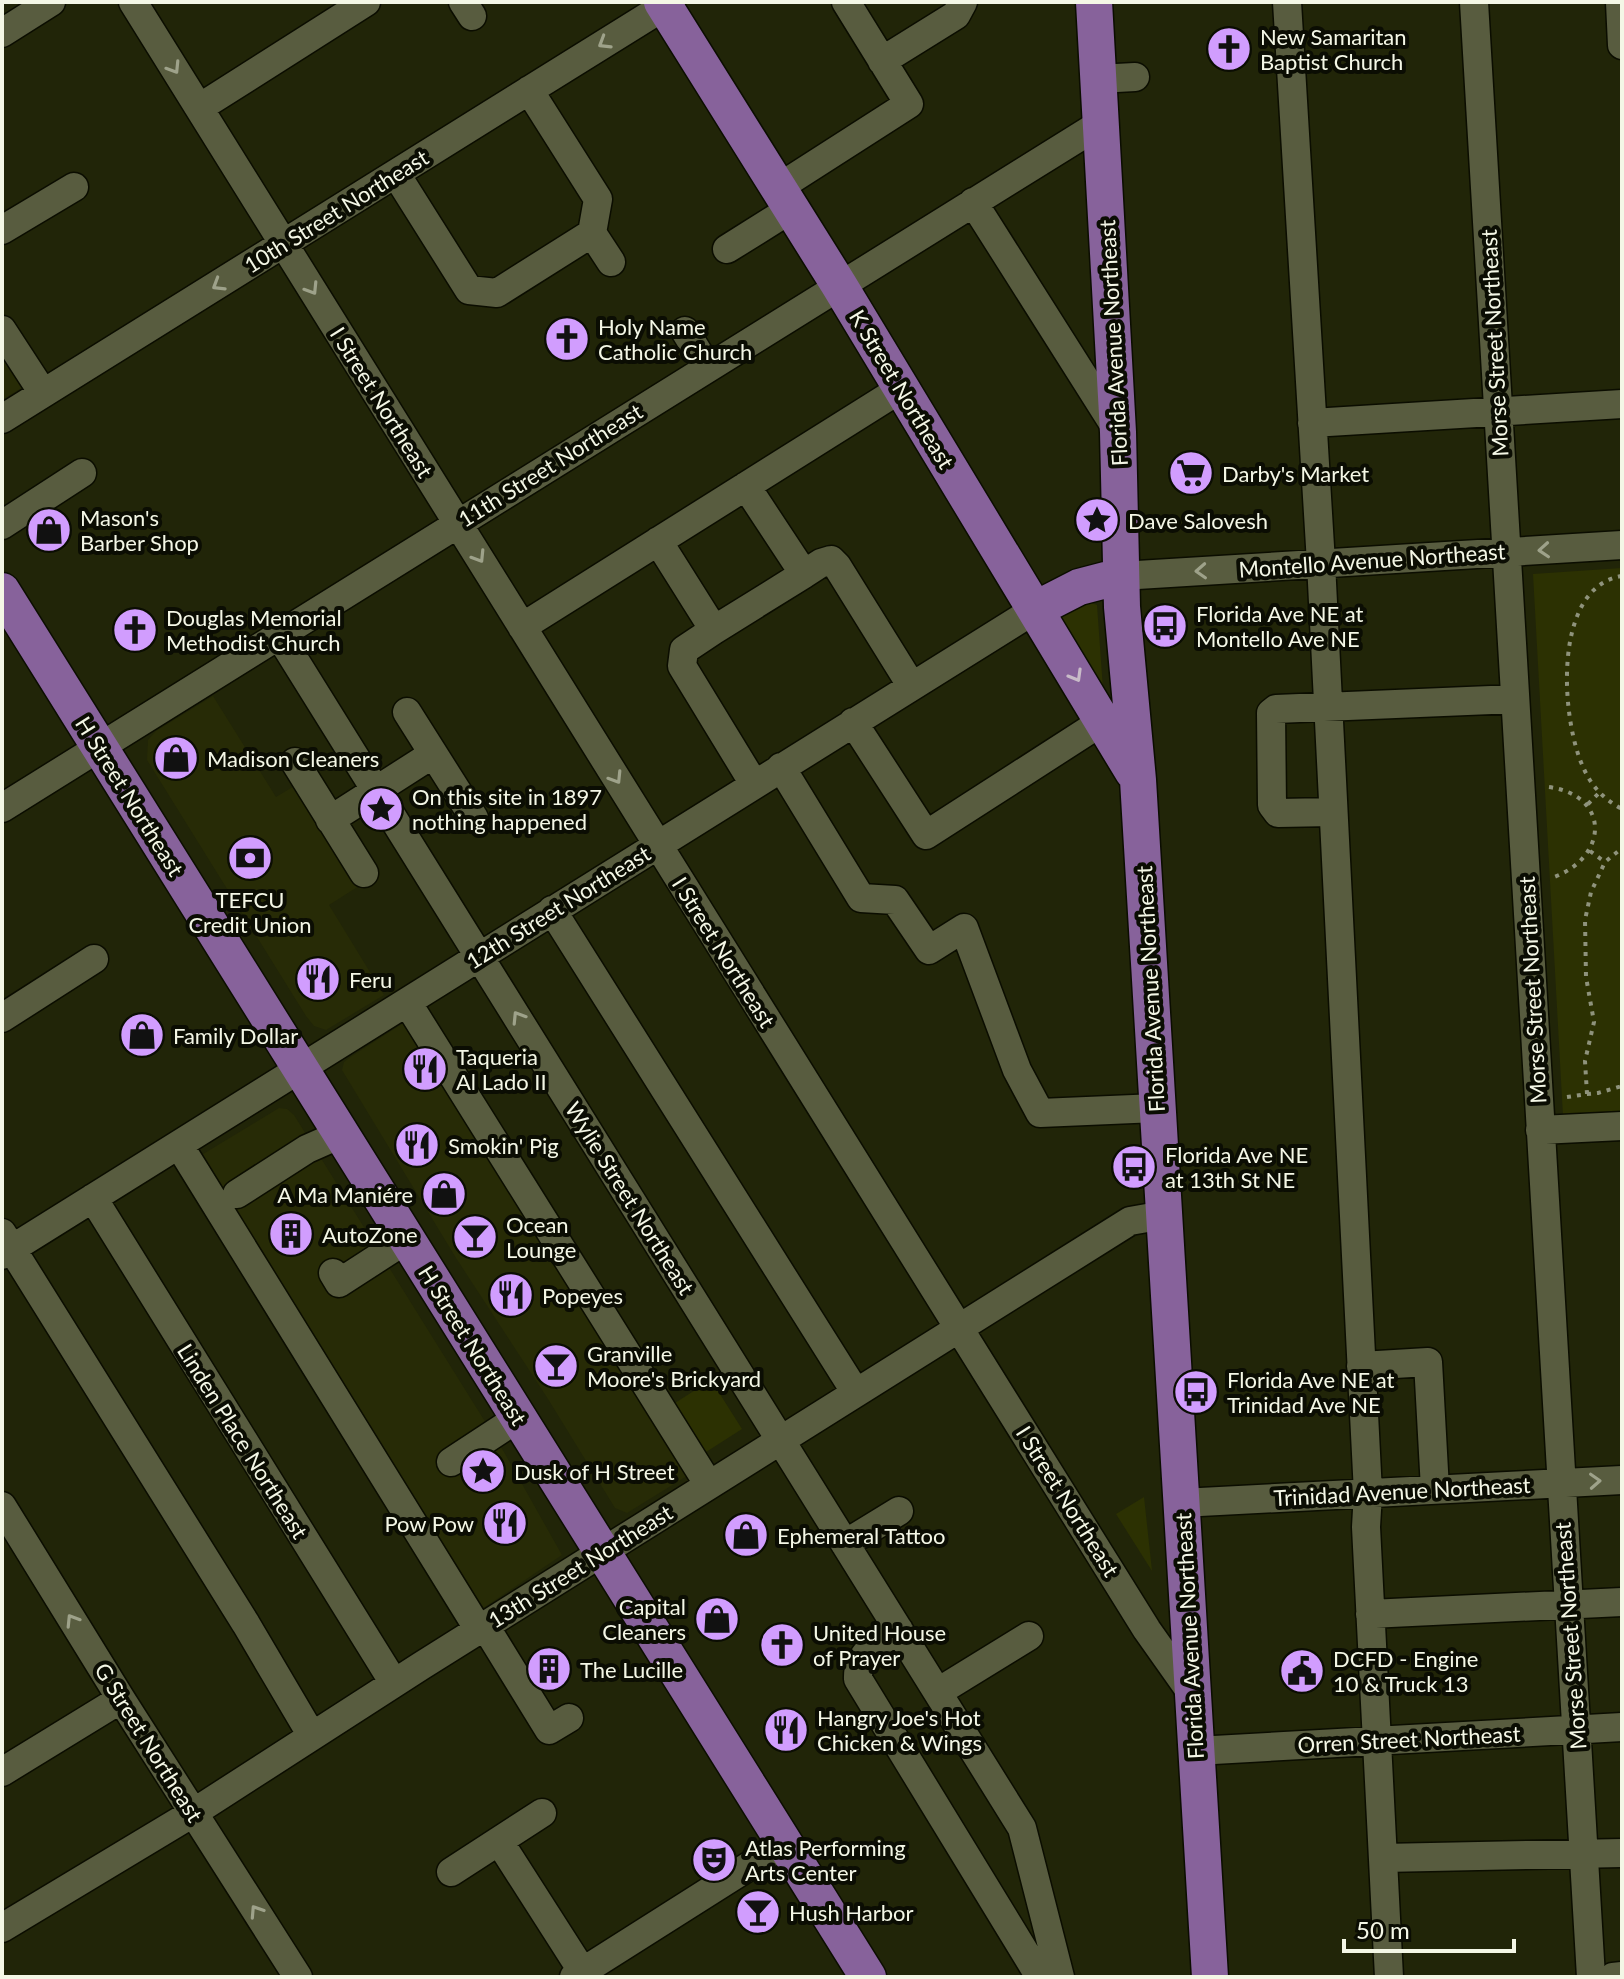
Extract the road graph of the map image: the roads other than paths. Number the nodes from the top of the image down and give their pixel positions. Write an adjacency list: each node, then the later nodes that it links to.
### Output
1 (51, 2): 11 (street)
2 (133, 2): 17 (street, I Street Northeast, one-way to 17)
3 (366, 2): 17 (street)
4 (846, 2): 13 (street)
5 (963, 2): 13 (street)
6 (1094, 2): 15 (main road, Florida Avenue Northeast)
7 (1287, 2): 37 (street)
8 (1474, 2): 35 (street, Morse Street Northeast)
9 (1620, 2): 12 (street)
10 (665, 3): 16 (street, 10th Street Northeast, one-way to 16); 21 (main road, K Street Northeast)
11 (2, 33)
12 (1622, 45)
13 (882, 61): 21 (street)
14 (1135, 77): 15 (street)
15 (1098, 79): 18 (main road, Florida Avenue Northeast)
16 (529, 90): 19 (street, 10th Street Northeast); 24 (street)
17 (199, 108): 25 (street, I Street Northeast)
18 (1100, 124): 22 (street, 11th Street Northeast); 38 (main road, Florida Avenue Northeast)
19 (396, 174): 24 (street); 25 (street, 10th Street Northeast)
20 (74, 187): 23 (street)
21 (785, 198): 26 (street); 28 (main road, K Street Northeast)
22 (973, 202): 28 (street, 11th Street Northeast); 38 (street)
23 (2, 230)
24 (592, 233): 27 (street)
25 (283, 244): 33 (street, 10th Street Northeast, one-way to 33); 41 (street, I Street Northeast, one-way to 41)
26 (727, 249)
27 (611, 262)
28 (839, 285): 31 (street, 11th Street Northeast); 32 (main road, K Street Northeast)
29 (2, 330): 33 (street)
30 (685, 331): 31 (street)
31 (707, 367): 41 (street, 11th Street Northeast)
32 (902, 388): 40 (street); 50 (main road, K Street Northeast)
33 (43, 393): 36 (street, 10th Street Northeast)
34 (1622, 404): 35 (street)
35 (1498, 413): 37 (street); 45 (street, Morse Street Northeast)
36 (2, 419)
37 (1312, 423): 46 (street)
38 (1118, 432): 48 (main road, Florida Avenue Northeast)
39 (82, 473): 42 (street)
40 (746, 486): 43 (street); 47 (street)
41 (457, 523): 51 (street, I Street Northeast, one-way to 51); 53 (street, 11th Street Northeast)
42 (2, 525)
43 (658, 541): 51 (street); 52 (street)
44 (1622, 545): 45 (street, Montello Avenue Northeast, one-way to 45)
45 (1507, 552): 46 (street, Montello Avenue Northeast); 55 (street, Morse Street Northeast)
46 (1321, 563): 48 (street, Montello Avenue Northeast, one-way to 48); 56 (street)
47 (804, 574): 52 (street); 54 (street)
48 (1121, 576): 50 (main road, 12th Street Northeast); 64 (main road, Florida Avenue Northeast)
49 (2, 591): 60 (main road, H Street Northeast)
50 (1036, 609): 54 (street, 12th Street Northeast); 58 (main road, K Street Northeast, one-way to 58)
51 (522, 627): 71 (street, I Street Northeast, one-way to 71)
52 (714, 630): 65 (street)
53 (279, 635): 60 (street, 11th Street Northeast); 66 (street, Wylie Street Northeast)
54 (911, 685): 59 (street, 12th Street Northeast)
55 (1515, 699): 56 (street); 81 (street, Morse Street Northeast)
56 (1328, 709): 68 (street); 68 (street)
57 (407, 712): 61 (street)
58 (1103, 721): 59 (street); 64 (main road, K Street Northeast)
59 (853, 722): 63 (street, 12th Street Northeast)
60 (99, 747): 67 (street, 11th Street Northeast); 78 (main road, H Street Northeast)
61 (433, 754): 66 (street); 69 (street)
62 (295, 762): 70 (street)
63 (781, 767): 65 (street, 12th Street Northeast); 79 (street)
64 (1138, 780): 79 (main road, Florida Avenue Northeast)
65 (754, 784): 71 (street, 12th Street Northeast)
66 (375, 791): 70 (street); 74 (street, Wylie Street Northeast)
67 (2, 808)
68 (1333, 812): 91 (street)
69 (474, 818)
70 (330, 820): 72 (street)
71 (657, 844): 73 (street, 12th Street Northeast); 90 (street, I Street Northeast)
72 (364, 873)
73 (552, 910): 74 (street, 12th Street Northeast); 92 (street)
74 (480, 956): 76 (street, 12th Street Northeast); 94 (street, Wylie Street Northeast, one-way to 74)
75 (94, 959): 77 (street)
76 (407, 1002): 78 (street, 12th Street Northeast); 98 (street)
77 (2, 1018)
78 (301, 1069): 82 (main road, H Street Northeast); 83 (street, 12th Street Northeast)
79 (1157, 1108): 86 (main road, Florida Avenue Northeast)
80 (1622, 1126): 81 (street)
81 (1540, 1130): 97 (street, Morse Street Northeast)
82 (341, 1134): 84 (street); 87 (main road, H Street Northeast)
83 (179, 1145): 85 (street, 12th Street Northeast); 109 (street)
84 (237, 1194)
85 (93, 1198): 88 (street, 12th Street Northeast); 112 (street, Linden Place Northeast)
86 (1164, 1215): 90 (street, 13th Street Northeast); 101 (main road, Florida Avenue Northeast)
87 (407, 1239): 89 (street); 93 (main road, H Street Northeast)
88 (5, 1246): 119 (street)
89 (333, 1273)
90 (960, 1327): 92 (street, 13th Street Northeast); 114 (street, I Street Northeast)
91 (1361, 1366): 99 (street); 100 (street)
92 (856, 1393): 94 (street, 13th Street Northeast)
93 (518, 1418): 95 (street); 105 (main road, H Street Northeast)
94 (780, 1441): 98 (street, 13th Street Northeast); 104 (street, Wylie Street Northeast)
95 (451, 1462)
96 (1622, 1480): 97 (street, Trinidad Avenue Northeast, one-way to 96)
97 (1561, 1483): 99 (street, Trinidad Avenue Northeast); 107 (street, Morse Street Northeast)
98 (709, 1485): 105 (street, 13th Street Northeast)
99 (1435, 1489): 100 (street, Trinidad Avenue Northeast)
100 (1368, 1493): 101 (street, Trinidad Avenue Northeast); 108 (street)
101 (1181, 1503): 114 (main road, Florida Avenue Northeast)
102 (2, 1506): 115 (street, G Street Northeast, one-way to 102)
103 (899, 1511): 104 (street)
104 (845, 1544): 110 (street, Wylie Street Northeast)
105 (602, 1552): 109 (street, 13th Street Northeast); 126 (main road, H Street Northeast)
106 (1622, 1602): 107 (street)
107 (1568, 1604): 108 (street); 118 (street, Morse Street Northeast)
108 (1370, 1614): 120 (street)
109 (482, 1628): 112 (street, 13th Street Northeast); 116 (street)
110 (899, 1630): 113 (street, Wylie Street Northeast); 136 (street)
111 (1029, 1636): 113 (street)
112 (394, 1683): 119 (street, 13th Street Northeast)
113 (938, 1692): 137 (street, Wylie Street Northeast)
114 (1193, 1695): 121 (main road, Florida Avenue Northeast)
115 (121, 1699): 122 (street); 123 (street, G Street Northeast)
116 (569, 1718)
117 (1622, 1727): 118 (street, Orren Street Northeast)
118 (1576, 1729): 120 (street, Orren Street Northeast); 128 (street, Morse Street Northeast)
119 (312, 1736): 123 (street, 13th Street Northeast)
120 (1377, 1742): 121 (street, Orren Street Northeast); 129 (street)
121 (1196, 1751): 138 (main road, Florida Avenue Northeast)
122 (2, 1772)
123 (193, 1813): 131 (street, 13th Street Northeast); 134 (street, G Street Northeast, one-way to 123)
124 (542, 1813): 125 (street)
125 (499, 1841): 130 (street); 132 (street)
126 (784, 1844): 132 (street); 135 (main road, H Street Northeast)
127 (1622, 1853): 128 (street)
128 (1584, 1856): 129 (street); 140 (street, Morse Street Northeast)
129 (1383, 1858): 139 (street)
130 (451, 1872)
131 (2, 1928)
132 (581, 1975)
133 (1622, 1976): 141 (street)
134 (298, 1977)
135 (868, 1977)
136 (1040, 1977)
137 (1060, 1977)
138 (1210, 1977)
139 (1389, 1977)
140 (1591, 1977)
141 (1613, 1977)

